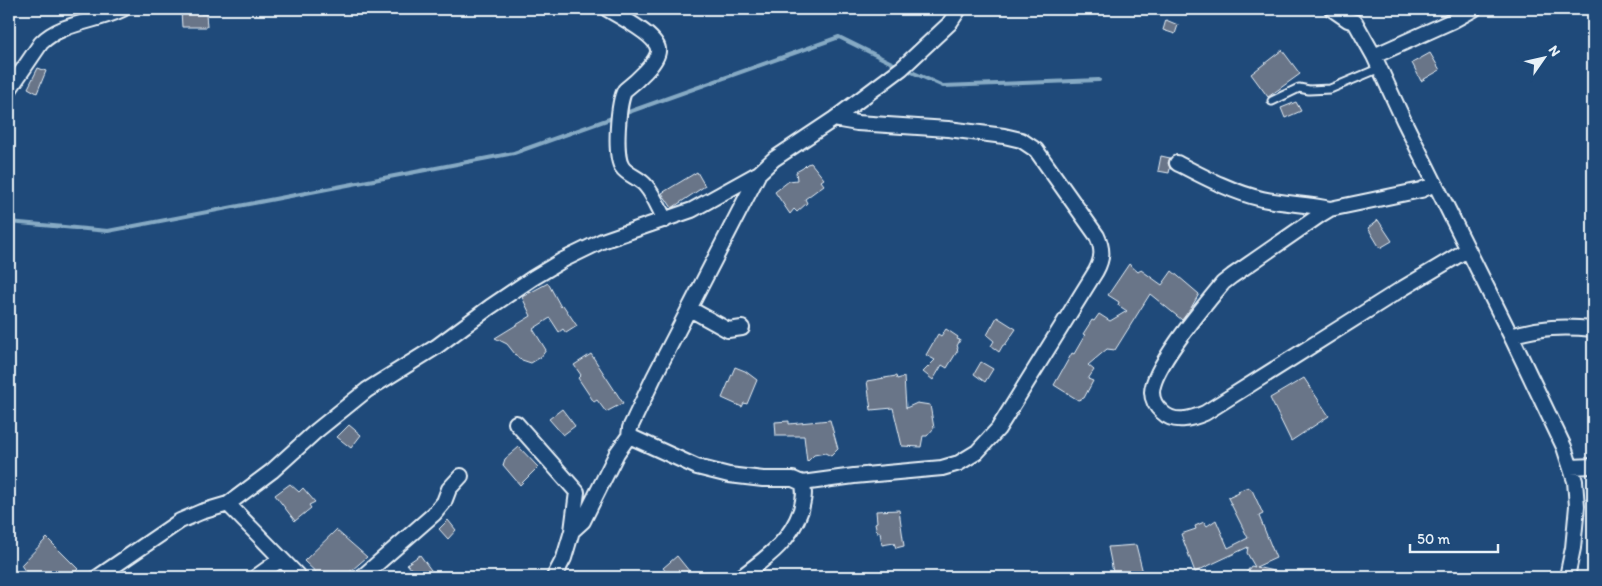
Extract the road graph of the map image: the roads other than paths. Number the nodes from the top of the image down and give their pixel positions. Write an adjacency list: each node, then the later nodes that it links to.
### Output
1 (123, 9): 8 (street)
2 (607, 9): 15 (street)
3 (959, 9): 10 (street)
4 (1332, 9): 6 (street)
5 (1474, 9): 7 (street)
6 (1354, 15): 7 (street)
7 (1377, 62): 9 (lane); 13 (street)
8 (9, 90)
9 (1272, 100)
10 (834, 119): 12 (street); 26 (street)
11 (1177, 163): 14 (street)
12 (758, 173): 15 (street); 17 (street)
13 (1434, 184): 14 (street); 16 (street)
14 (1330, 209): 16 (street)
15 (665, 220): 27 (street)
16 (1467, 250): 20 (street)
17 (690, 309): 18 (street); 22 (street)
18 (742, 328)
19 (1593, 329): 20 (street)
20 (1511, 336): 24 (street)
21 (516, 422): 28 (street)
22 (629, 436): 26 (street); 28 (street)
23 (1593, 466): 24 (street)
24 (1571, 467): 36 (street)
25 (461, 476): 33 (street)
26 (802, 483): 35 (street)
27 (228, 504): 29 (street); 30 (street)
28 (572, 531): 34 (street)
29 (281, 559): 31 (street); 32 (street)
30 (98, 577)
31 (256, 577)
32 (299, 577)
33 (362, 577)
34 (554, 577)
35 (741, 577)
36 (1568, 577)

